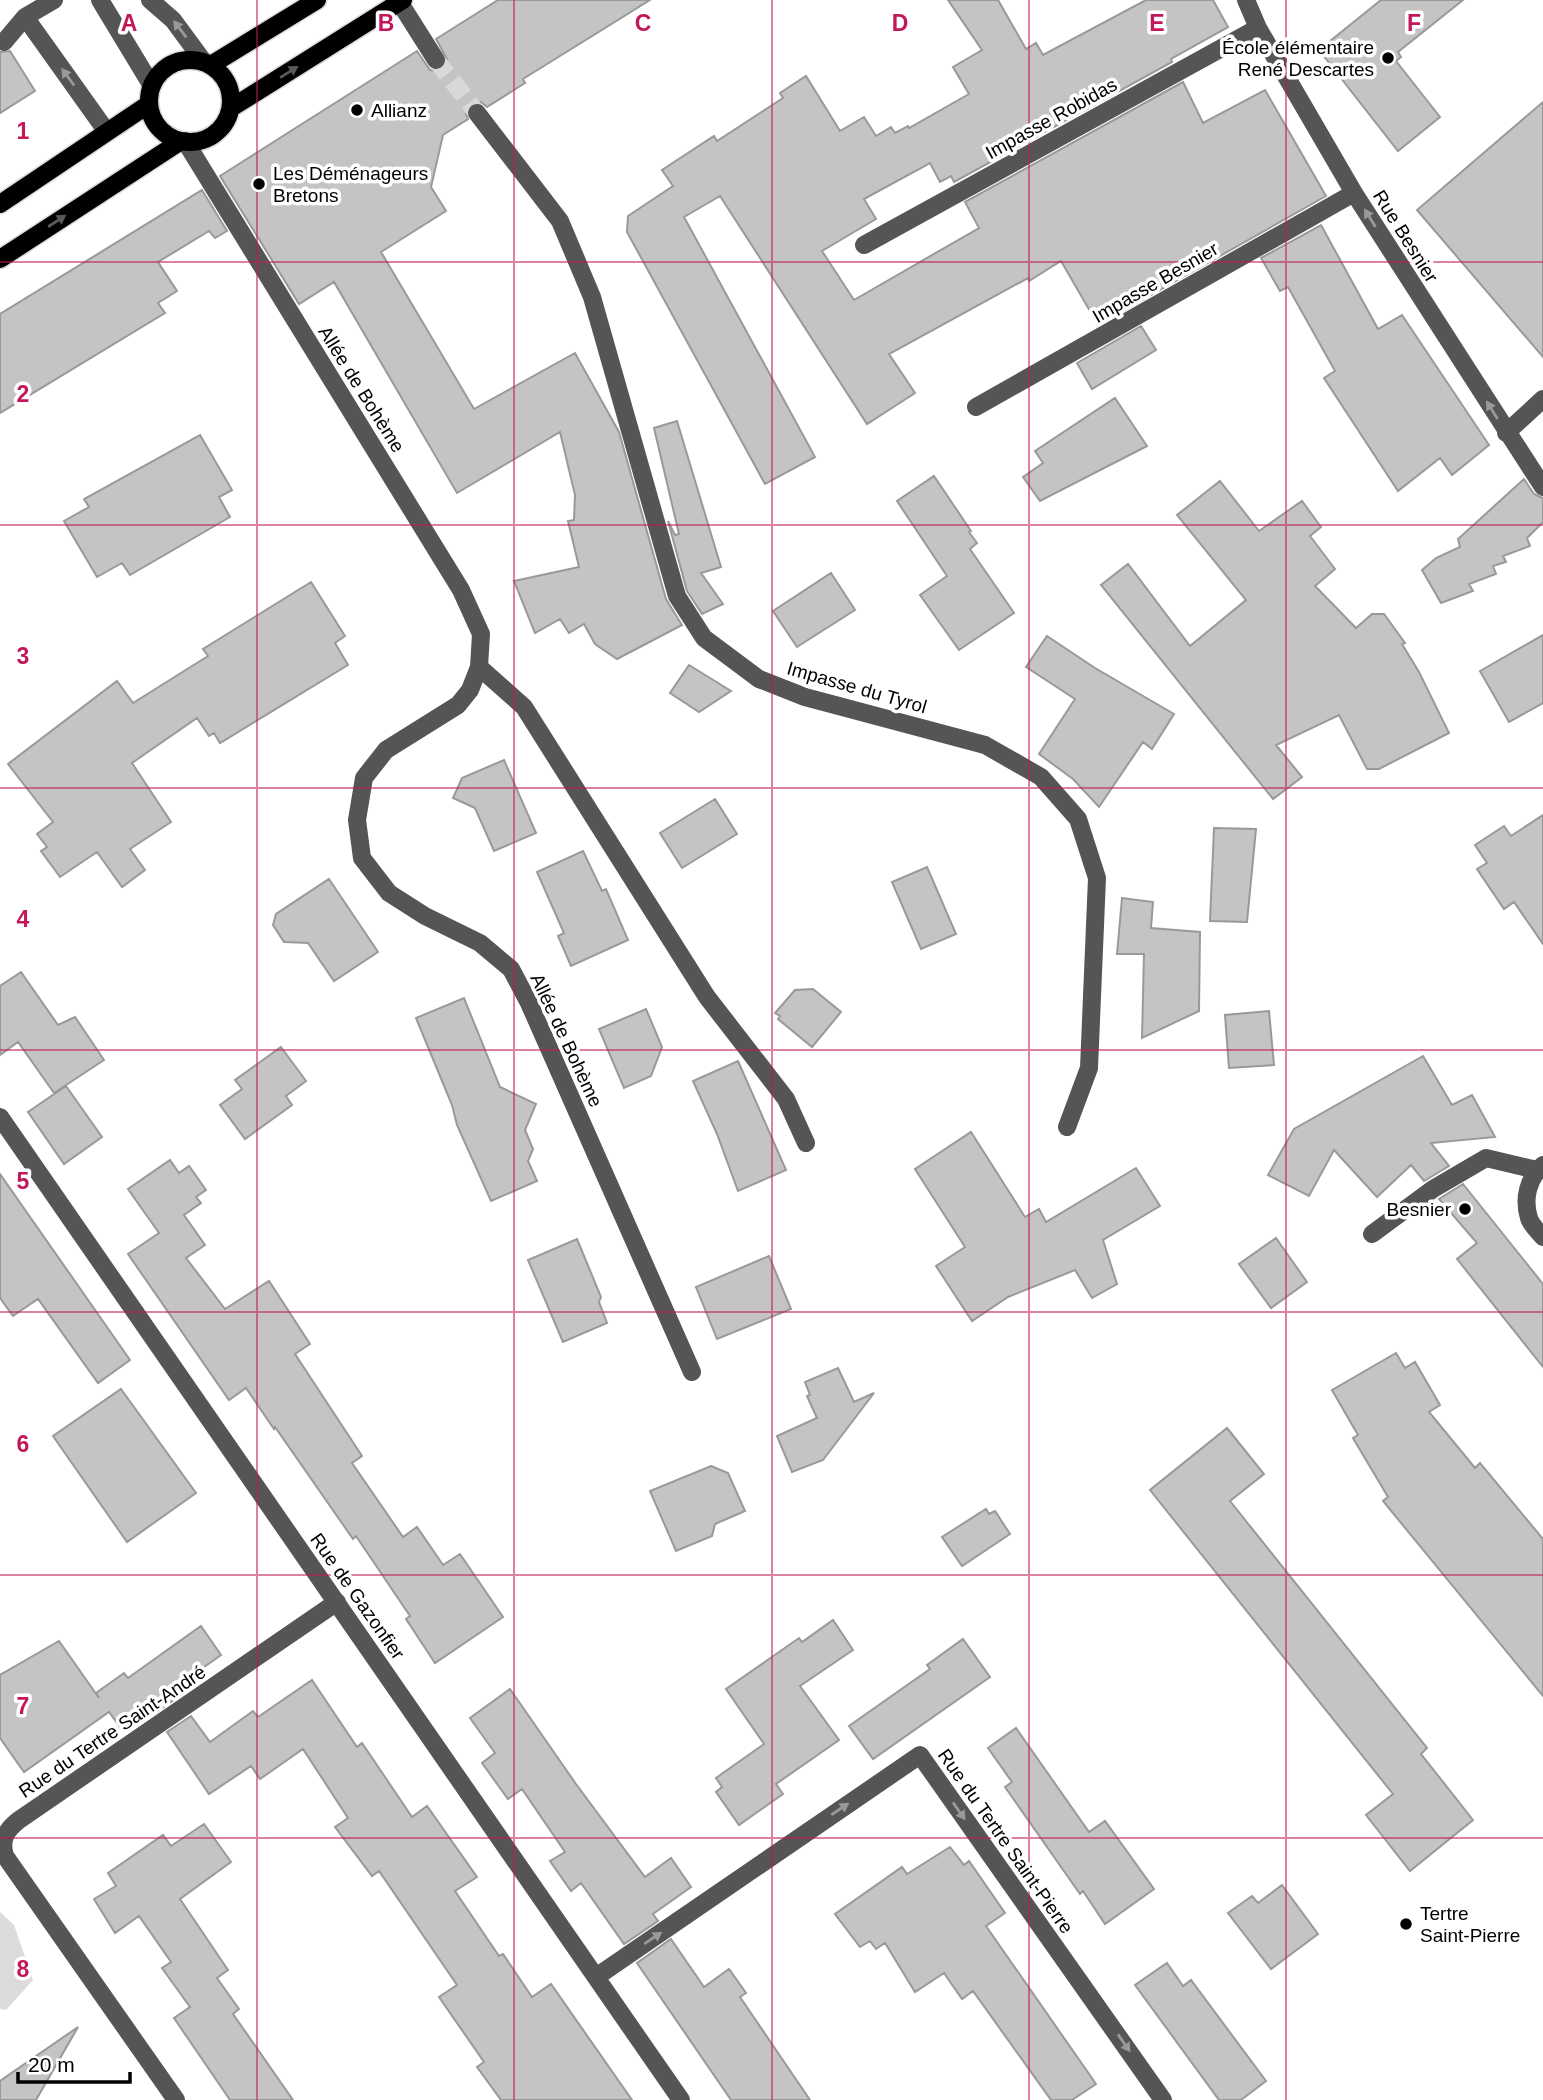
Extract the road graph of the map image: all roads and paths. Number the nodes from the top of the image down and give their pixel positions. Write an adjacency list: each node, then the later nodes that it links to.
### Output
1 (54, 0): 7 (street)
2 (100, 0): 12 (street)
3 (150, 0): 11 (street, one-way to 3)
4 (317, 0): 11 (main road)
5 (1245, 0): 8 (street, Rue Besnier)
6 (400, 1): 10 (street); 13 (main road, one-way to 6)
7 (24, 17): 9 (street); 15 (street, one-way to 7)
8 (1258, 28): 17 (street, Rue Besnier); 19 (street, Impasse Robidas)
9 (4, 42)
10 (436, 61)
11 (207, 63): 12 (main road); 13 (main road)
12 (151, 95): 15 (main road); 16 (main road)
13 (231, 107): 16 (main road)
14 (477, 113): 27 (street, Impasse du Tyrol)
15 (107, 132): 18 (main road)
16 (183, 141): 20 (main road, one-way to 16); 25 (street, Allée de Bohème)
17 (1354, 193): 22 (street, Impasse Besnier); 23 (street, Rue Besnier, one-way to 17)
18 (0, 204)
19 (864, 245)
20 (0, 258)
21 (1543, 398): 23 (street)
22 (976, 407)
23 (1506, 433): 24 (street, Rue Besnier)
24 (1543, 487)
25 (479, 667): 28 (street); 32 (street, Allée de Bohème)
26 (0, 1116): 33 (street, Rue de Gazonfier)
27 (1067, 1127)
28 (806, 1143)
29 (1540, 1167): 30 (street); 31 (street)
30 (1372, 1234)
31 (1543, 1237)
32 (692, 1372)
33 (337, 1602): 34 (street, Rue de Gazonfier); 35 (street, Rue du Tertre Saint-André)
34 (596, 1977): 36 (street, Rue de Gazonfier); 37 (street, Rue du Tertre Saint-Pierre, one-way to 37)
35 (176, 2100)
36 (681, 2100)
37 (1163, 2100)

